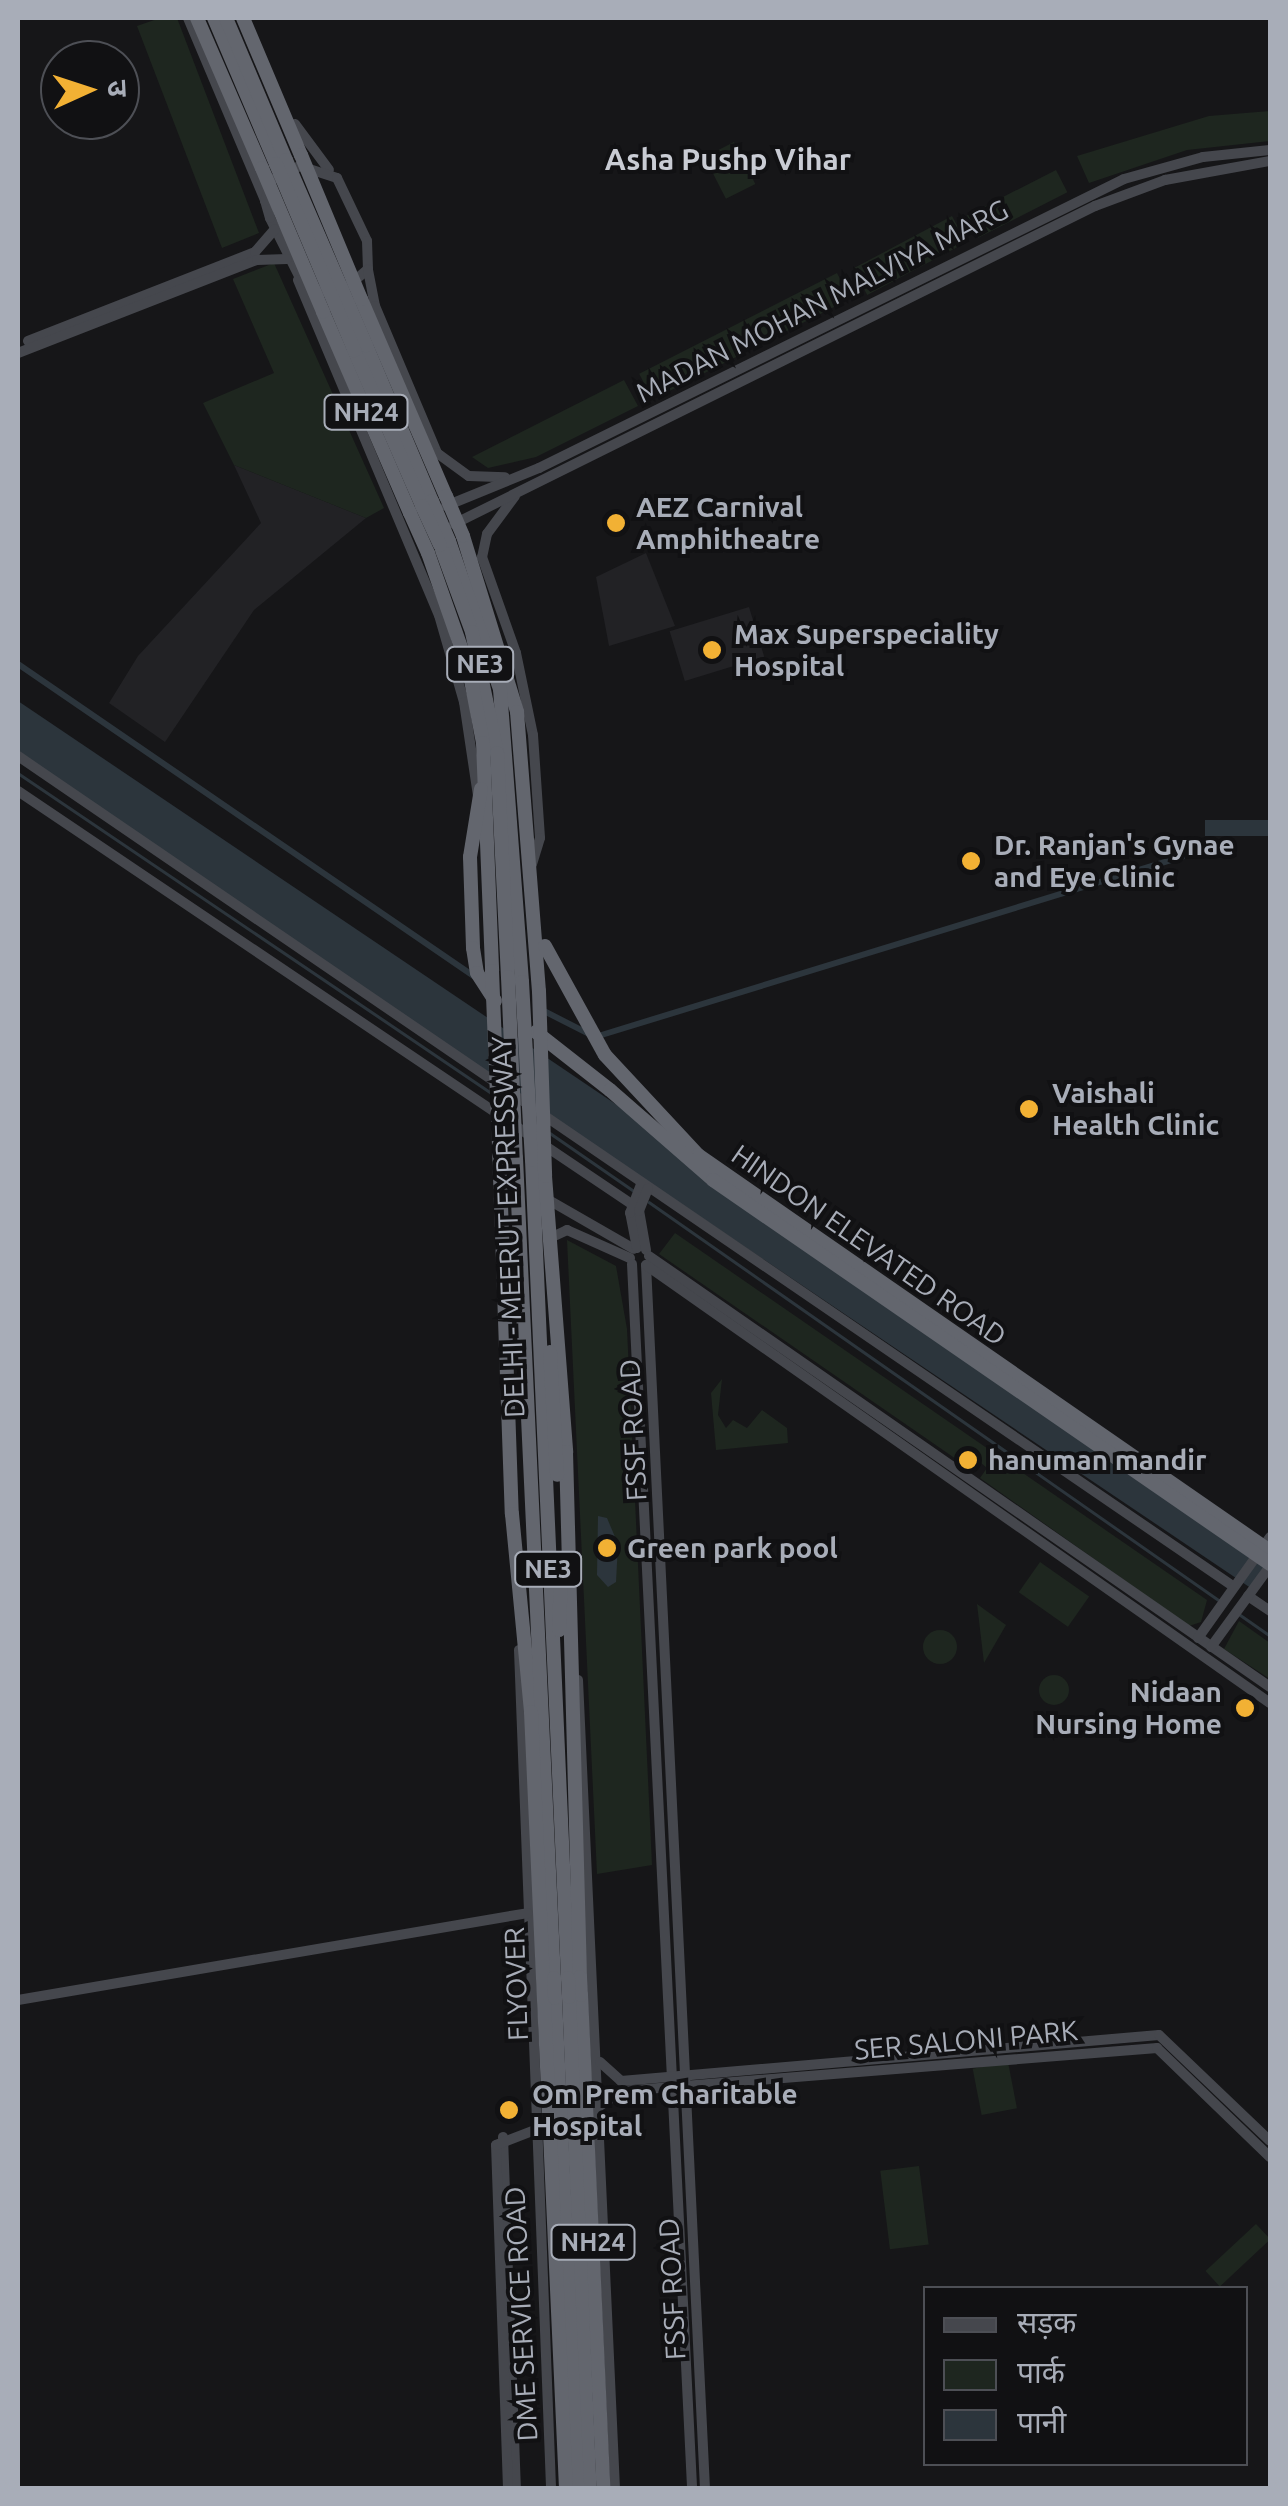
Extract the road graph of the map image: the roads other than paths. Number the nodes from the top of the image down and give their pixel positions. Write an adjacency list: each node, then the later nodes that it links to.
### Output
1 (188, 18): 8 (street)
2 (197, 18): 17 (highway, NH24, bridge)
3 (246, 18): 7 (street); 21 (highway, bridge)
4 (221, 20): 24 (highway, DELHI - MEERUT EXPRESSWAY / NE3, bridge)
5 (1270, 150): 14 (street, MADAN MOHAN MALVIYA MARG)
6 (1270, 161): 14 (street, MADAN MOHAN MALVIYA MARG)
7 (337, 178): 8 (street); 11 (street)
8 (265, 201): 9 (street)
9 (275, 229): 10 (street); 13 (street)
10 (287, 259): 12 (street); 13 (street)
11 (368, 268): 12 (street); 14 (street)
12 (298, 280): 15 (street)
13 (18, 349)
14 (522, 481): 15 (street, MADAN MOHAN MALVIYA MARG); 16 (street, MADAN MOHAN MALVIYA MARG); 21 (street)
15 (404, 525): 16 (street)
16 (412, 544): 20 (street)
17 (484, 750): 20 (highway); 22 (highway)
18 (18, 756): 25 (street)
19 (18, 791): 27 (street)
20 (479, 803): 22 (street); 35 (highway, HINDON ELEVATED ROAD, bridge)
21 (531, 869): 23 (highway)
22 (489, 891): 33 (highway, bridge)
23 (532, 896): 26 (highway, bridge); 34 (highway, HINDON ELEVATED ROAD, bridge)
24 (515, 979): 28 (highway, DELHI - MEERUT EXPRESSWAY / NE3, bridge); 30 (highway, DELHI - MEERUT EXPRESSWAY / NE3, bridge)
25 (643, 1189): 27 (street); 36 (street)
26 (547, 1199): 29 (highway); 31 (street)
27 (634, 1203): 31 (street)
28 (518, 1213): 33 (highway); 45 (highway, DELHI - MEERUT EXPRESSWAY / NE3)
29 (550, 1239): 31 (street); 32 (highway)
30 (536, 1248): 32 (highway); 48 (highway, DELHI - MEERUT EXPRESSWAY / NE3)
31 (639, 1256): 43 (street); 47 (street); 55 (street); 55 (street, FSSF ROAD)
32 (560, 1443): 39 (highway); 48 (highway)
33 (515, 1449): 37 (highway, FLYOVER); 45 (highway)
34 (1270, 1542): 36 (street, bridge)
35 (1270, 1565): 38 (street)
36 (1234, 1584): 41 (street)
37 (519, 1598): 49 (street, DME SERVICE ROAD); 66 (highway, FLYOVER, bridge)
38 (1246, 1599): 40 (street); 42 (street)
39 (571, 1601): 48 (highway); 50 (street)
40 (1270, 1611)
41 (1206, 1626): 42 (street); 43 (street)
42 (1220, 1635): 44 (street)
43 (1198, 1638): 44 (street)
44 (1212, 1647): 46 (street)
45 (540, 1661): 50 (highway, DELHI - MEERUT EXPRESSWAY / NE3)
46 (1270, 1688)
47 (1270, 1703)
48 (562, 1706): 50 (highway)
49 (528, 1913): 51 (street, DME SERVICE ROAD); 53 (street)
50 (574, 1979): 51 (street); 52 (highway, DELHI - MEERUT EXPRESSWAY / NE3, bridge); 54 (street); 69 (highway, NH24)
51 (530, 1982): 57 (street, DME SERVICE ROAD)
52 (562, 1998): 67 (highway, DELHI - MEERUT EXPRESSWAY / NE3); 68 (highway, DELHI - MEERUT EXPRESSWAY / NE3)
53 (18, 2000)
54 (598, 2057): 55 (street); 56 (street)
55 (678, 2082): 56 (street, SER SALONI PARK); 58 (street); 59 (street, SER SALONI PARK); 60 (street, FSSF ROAD); 61 (street, FSSF ROAD)
56 (598, 2108): 70 (street)
57 (535, 2130): 62 (street); 65 (street, DME SERVICE ROAD)
58 (1270, 2142)
59 (1270, 2157)
60 (686, 2412): 61 (street); 71 (street, FSSF ROAD)
61 (700, 2412): 72 (street, FSSF ROAD)
62 (512, 2474): 63 (street); 64 (street)
63 (508, 2488)
64 (516, 2488)
65 (551, 2488)
66 (566, 2488)
67 (577, 2488)
68 (590, 2488)
69 (602, 2488)
70 (615, 2488)
71 (692, 2488)
72 (704, 2488)

